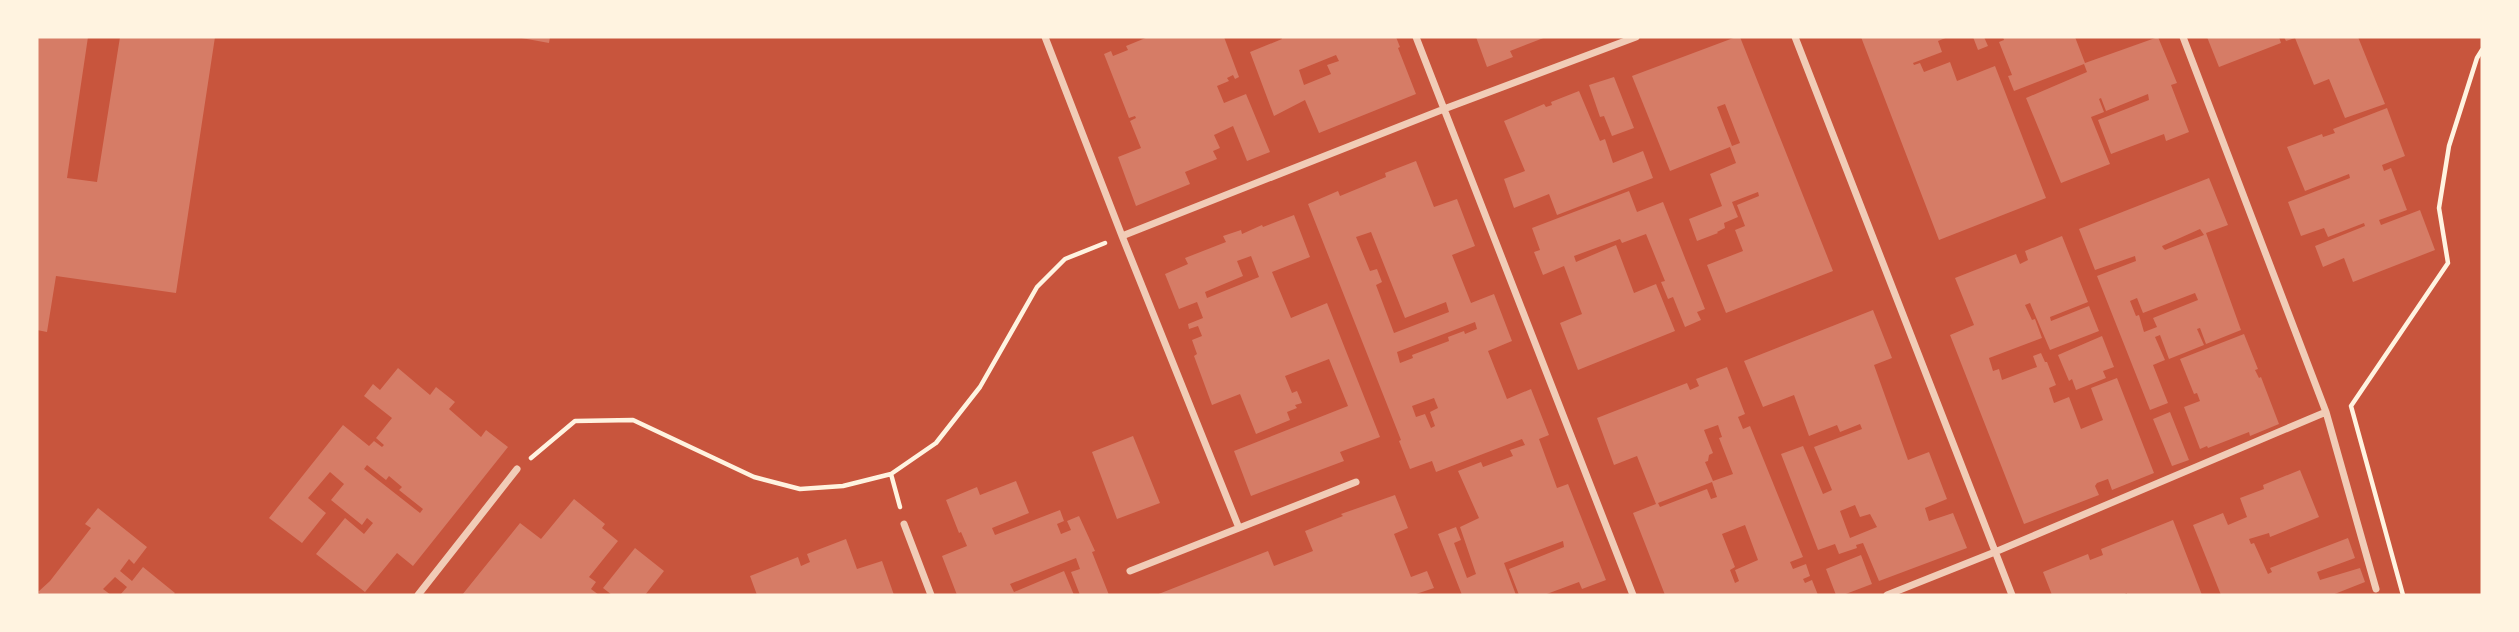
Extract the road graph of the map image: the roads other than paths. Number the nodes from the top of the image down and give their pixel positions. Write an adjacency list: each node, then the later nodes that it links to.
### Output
1 (1045, 37): 7 (street)
2 (1416, 37): 6 (street)
3 (1636, 37): 6 (street)
4 (1795, 37): 13 (street)
5 (2183, 37): 8 (street)
6 (1444, 109): 7 (street); 18 (street)
7 (1122, 236): 12 (street)
8 (2326, 412): 13 (street); 15 (street)
9 (517, 469): 16 (street)
10 (1356, 482): 12 (street)
11 (904, 524): 17 (street)
12 (1239, 528): 14 (street)
13 (1995, 552): 19 (street); 20 (street)
14 (1130, 571)
15 (2376, 589)
16 (418, 595)
17 (931, 595)
18 (1633, 595)
19 (1887, 595)
20 (2012, 595)

